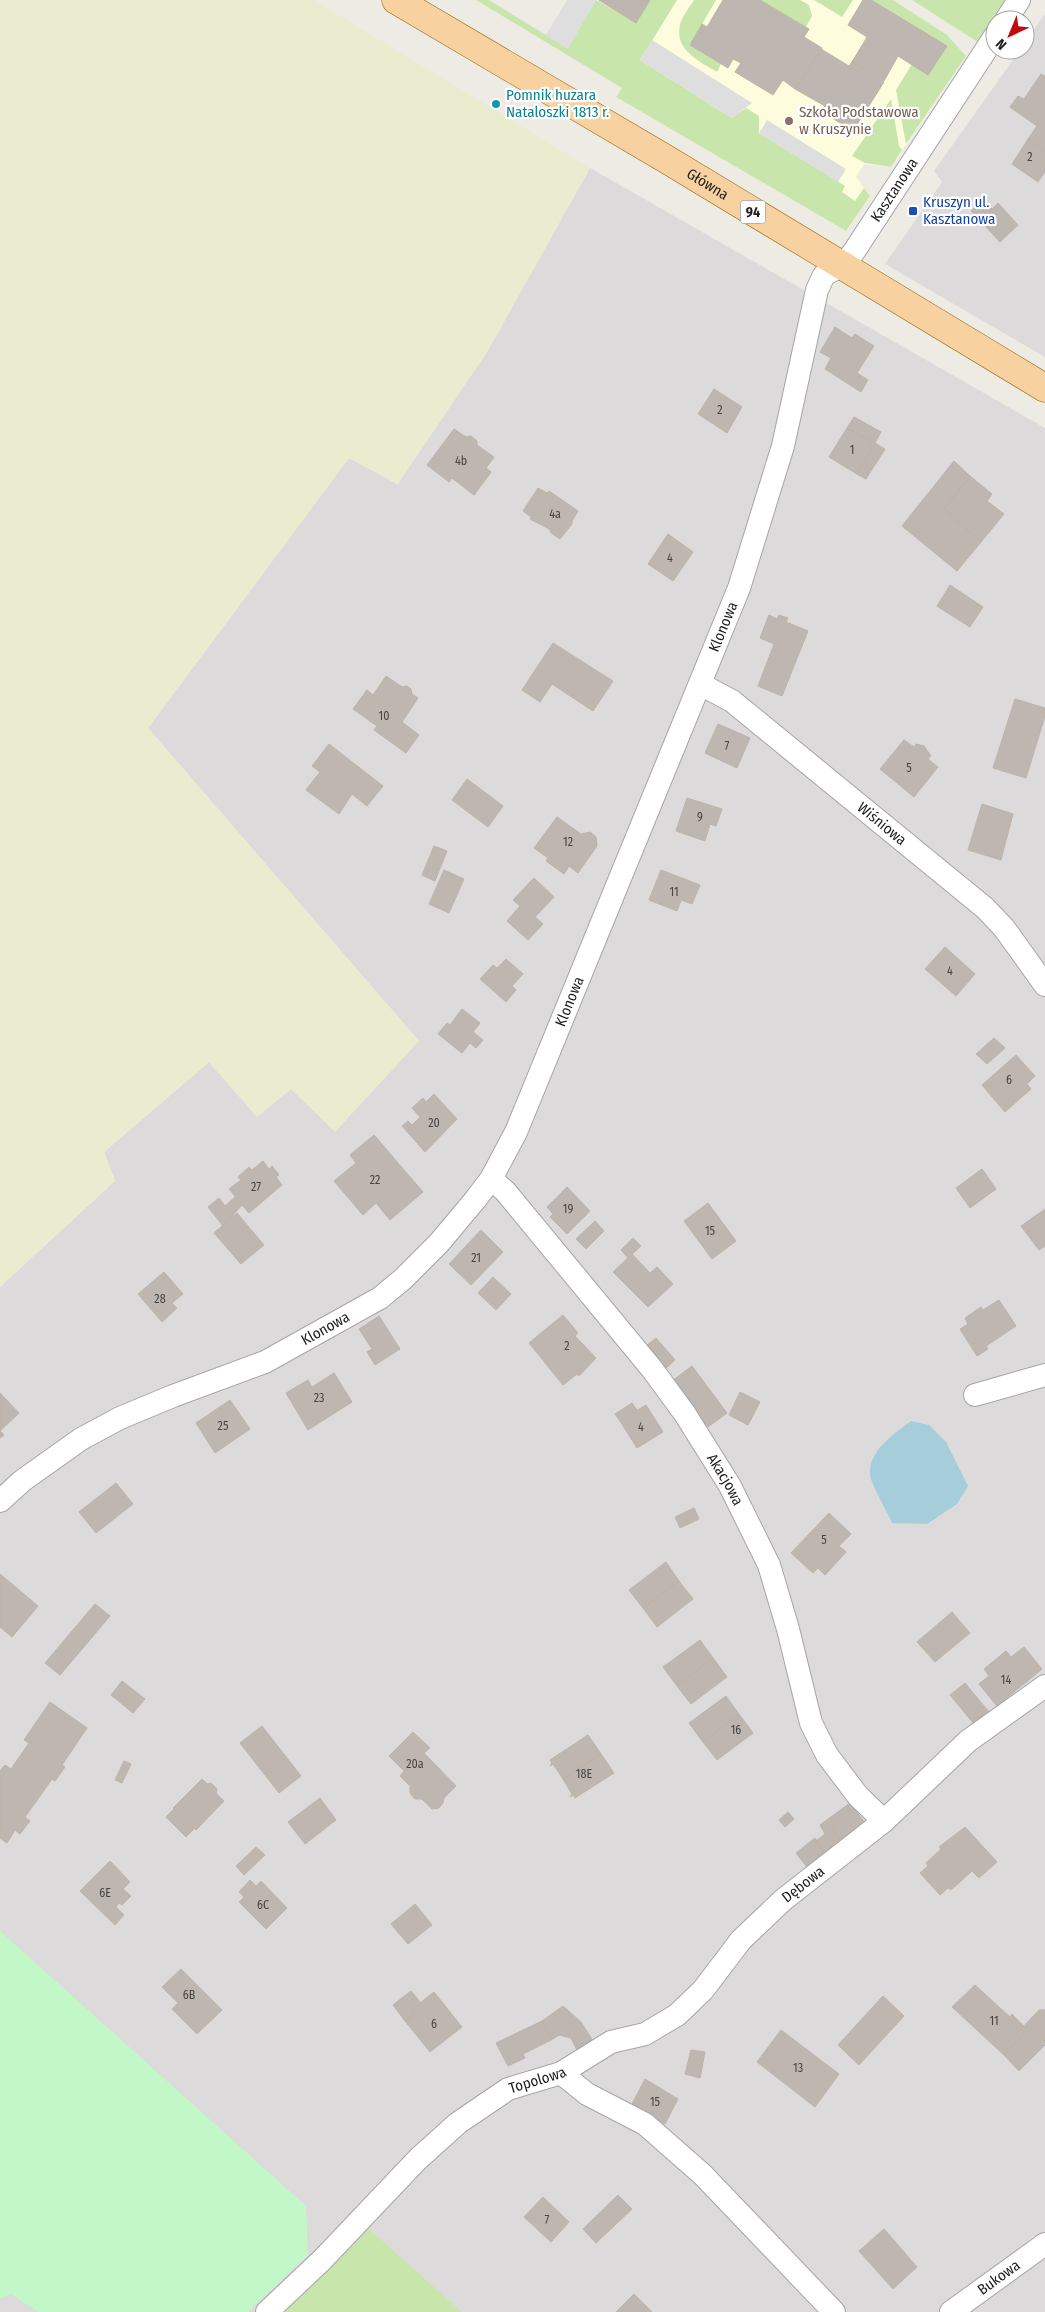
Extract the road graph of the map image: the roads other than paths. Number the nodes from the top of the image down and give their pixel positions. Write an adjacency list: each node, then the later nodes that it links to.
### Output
1 (396, 0): 3 (main road, Główna / 94)
2 (985, 51): 3 (street, Kasztanowa)
3 (841, 266): 4 (main road, Główna / 94); 5 (street, Klonowa)
4 (1045, 388)
5 (700, 684): 6 (street, Wiśniowa); 7 (street, Klonowa)
6 (1045, 985)
7 (490, 1179): 10 (street, Klonowa); 12 (street, Akacjowa)
8 (1045, 1375): 9 (street)
9 (975, 1396)
10 (0, 1501)
11 (1045, 1686): 12 (street, Dębowa)
12 (884, 1821): 13 (street, Dębowa)
13 (561, 2073): 15 (street, Topolowa); 16 (street, Topolowa)
14 (1045, 2244): 17 (street, Bukowa)
15 (267, 2312)
16 (834, 2312)
17 (951, 2312)

